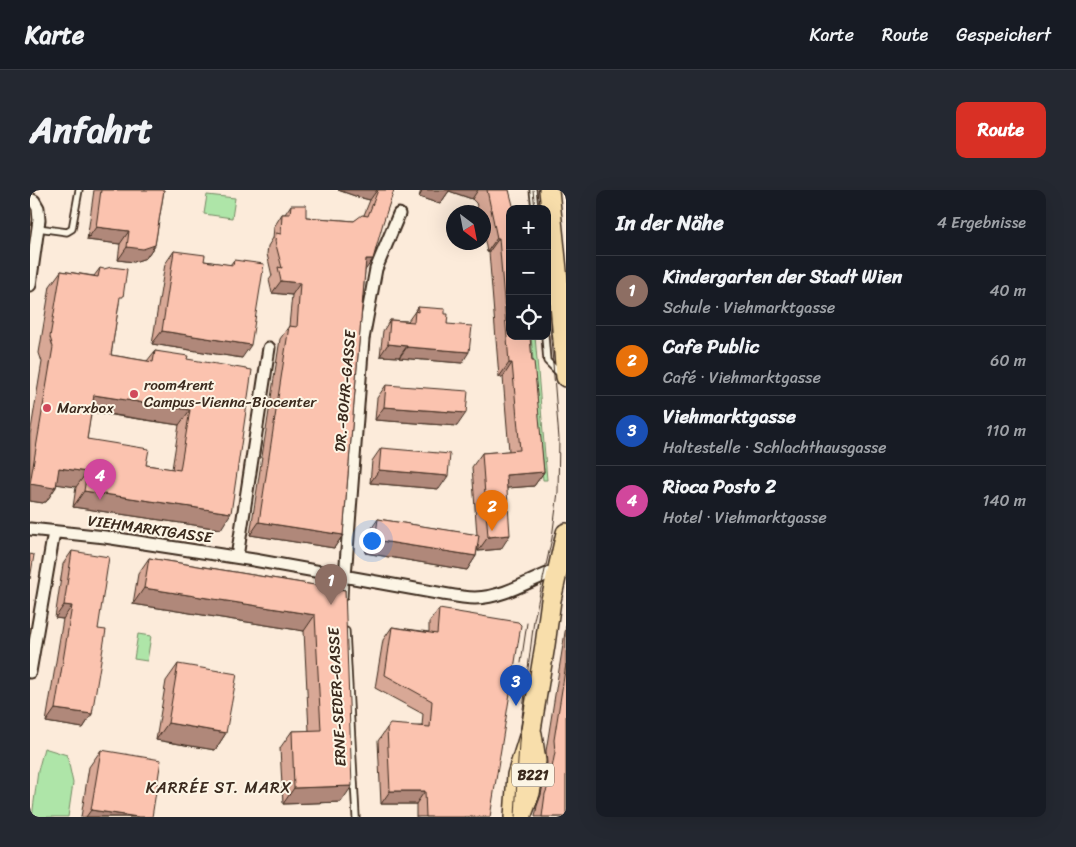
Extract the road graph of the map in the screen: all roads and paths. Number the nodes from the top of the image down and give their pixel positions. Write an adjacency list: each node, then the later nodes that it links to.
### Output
1 (79, 190): 7 (lane)
2 (533, 190): 5 (lane)
3 (549, 190): 11 (main road)
4 (34, 204): 7 (street)
5 (534, 205)
6 (399, 214): 17 (street, DR.-BOHR-GASSE)
7 (38, 228): 8 (street)
8 (30, 285)
9 (545, 340): 11 (lane)
10 (269, 348): 15 (street)
11 (566, 378)
12 (30, 529): 13 (street, VIEHMARKTGASSE)
13 (54, 532): 15 (street, VIEHMARKTGASSE); 20 (street)
14 (566, 533): 16 (main road, B221)
15 (237, 557): 17 (street, VIEHMARKTGASSE)
16 (557, 570): 17 (street, VIEHMARKTGASSE); 21 (main road, B221)
17 (345, 577): 18 (lane, ERNE-SEDER-GASSE)
18 (345, 605)
19 (346, 624): 22 (lane, ERNE-SEDER-GASSE)
20 (30, 672)
21 (532, 730): 23 (main road, B221); 24 (main road, B221)
22 (356, 817)
23 (514, 817)
24 (521, 817)

